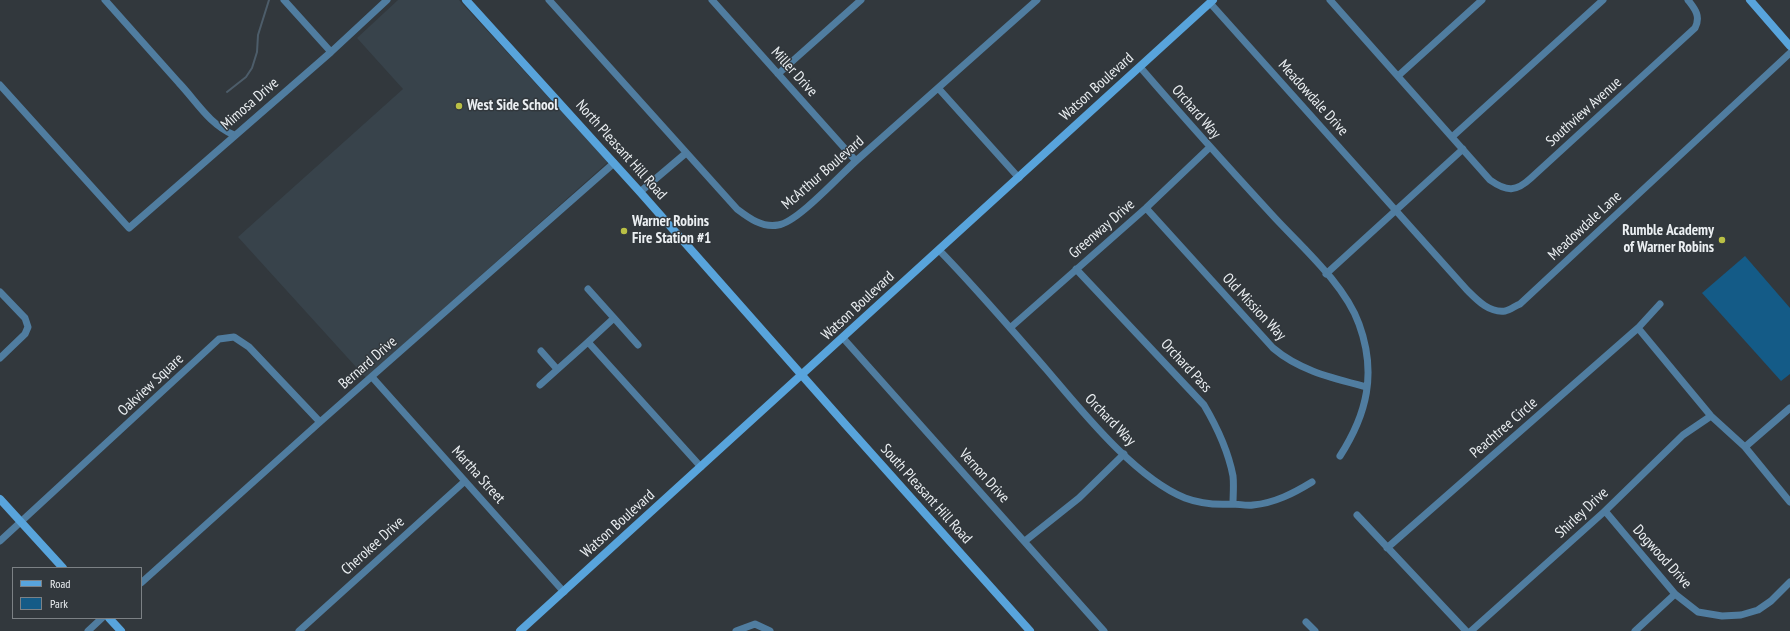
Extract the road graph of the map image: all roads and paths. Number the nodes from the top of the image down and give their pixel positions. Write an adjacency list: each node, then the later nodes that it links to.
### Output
1 (105, 0): 23 (street)
2 (284, 0): 16 (street)
3 (387, 0): 16 (street, Mimosa Drive)
4 (466, 0): 29 (street, North Pleasant Hill Road)
5 (549, 0): 27 (street, McArthur Boulevard)
6 (712, 0): 19 (street, Miller Drive)
7 (861, 0): 19 (street)
8 (1037, 0): 22 (street, McArthur Boulevard)
9 (1330, 0): 20 (street, Southview Avenue)
10 (1482, 0): 20 (street)
11 (1603, 0): 24 (street)
12 (1688, 0): 26 (street, Southview Avenue)
13 (1750, 0): 15 (street)
14 (1212, 1): 18 (street, Watson Boulevard); 33 (street, Meadowdale Drive)
15 (1790, 46)
16 (331, 52): 23 (street, Mimosa Drive)
17 (1790, 53): 33 (street, Meadowdale Lane)
18 (1140, 67): 25 (street, Orchard Way); 30 (street, Watson Boulevard)
19 (778, 74): 28 (street, Miller Drive)
20 (1398, 76): 24 (street, Southview Avenue)
21 (0, 85): 23 (street, Mimosa Drive)
22 (939, 89): 28 (street, McArthur Boulevard); 30 (street)
23 (234, 135)
24 (1452, 137): 26 (street, Southview Avenue)
25 (1210, 147): 32 (street, Greenway Drive); 36 (street, Orchard Way)
26 (1463, 149): 33 (street)
27 (686, 153): 28 (street, McArthur Boulevard); 31 (street)
28 (856, 161)
29 (614, 163): 31 (street, North Pleasant Hill Road); 50 (street, Bernard Drive)
30 (1019, 178): 34 (street, Watson Boulevard)
31 (640, 192): 49 (street, North Pleasant Hill Road)
32 (1146, 208): 35 (street, Greenway Drive); 52 (street, Old Mission Way)
33 (1396, 210): 36 (street)
34 (939, 250): 41 (street, Orchard Way); 43 (street, Watson Boulevard)
35 (1076, 269): 41 (street, Greenway Drive); 64 (street, Orchard Pass)
36 (1326, 274): 52 (street, Orchard Way)
37 (588, 290): 40 (street)
38 (0, 292): 47 (street)
39 (1660, 304): 42 (street, Peachtree Circle)
40 (614, 318): 44 (street); 45 (street)
41 (1010, 328): 57 (street, Orchard Way)
42 (1638, 328): 54 (street); 70 (street, Peachtree Circle)
43 (843, 338): 49 (street, Watson Boulevard); 69 (street, Vernon Drive)
44 (588, 342): 48 (street); 59 (street)
45 (638, 345)
46 (541, 351): 48 (street)
47 (0, 358)
48 (558, 369): 51 (street)
49 (802, 375): 59 (street, Watson Boulevard); 85 (street, South Pleasant Hill Road)
50 (372, 377): 55 (street, Bernard Drive); 60 (street, Martha Street)
51 (540, 385)
52 (1367, 387): 58 (street, Orchard Way)
53 (1790, 408): 56 (street)
54 (1711, 416): 56 (street); 65 (street, Shirley Drive)
55 (320, 422): 67 (street, Oakview Square); 72 (street, Bernard Drive)
56 (1745, 447): 63 (street)
57 (1124, 454): 64 (street, Orchard Way); 69 (street)
58 (1340, 456)
59 (701, 467): 74 (street, Watson Boulevard)
60 (465, 481): 74 (street, Martha Street); 81 (street, Cherokee Drive)
61 (1312, 482): 64 (street, Orchard Way)
62 (0, 500): 67 (street)
63 (1790, 502)
64 (1233, 504)
65 (1605, 511): 75 (street, Dogwood Drive); 89 (street, Shirley Drive)
66 (1357, 515): 70 (street)
67 (21, 522): 68 (street, Oakview Square); 71 (street)
68 (0, 541)
69 (1025, 541): 86 (street, Vernon Drive)
70 (1387, 548): 88 (street)
71 (62, 567)
72 (142, 582)
73 (1790, 582): 75 (street, Dogwood Drive)
74 (564, 592): 82 (street, Watson Boulevard)
75 (1675, 594): 90 (street)
76 (101, 619): 79 (street)
77 (110, 619): 80 (street)
78 (1306, 622): 87 (street)
79 (88, 631)
80 (121, 631)
81 (299, 631)
82 (520, 631)
83 (736, 631): 84 (street)
84 (770, 631)
85 (1030, 631)
86 (1104, 631)
87 (1315, 631)
88 (1466, 631)
89 (1471, 631)
90 (1635, 631)

